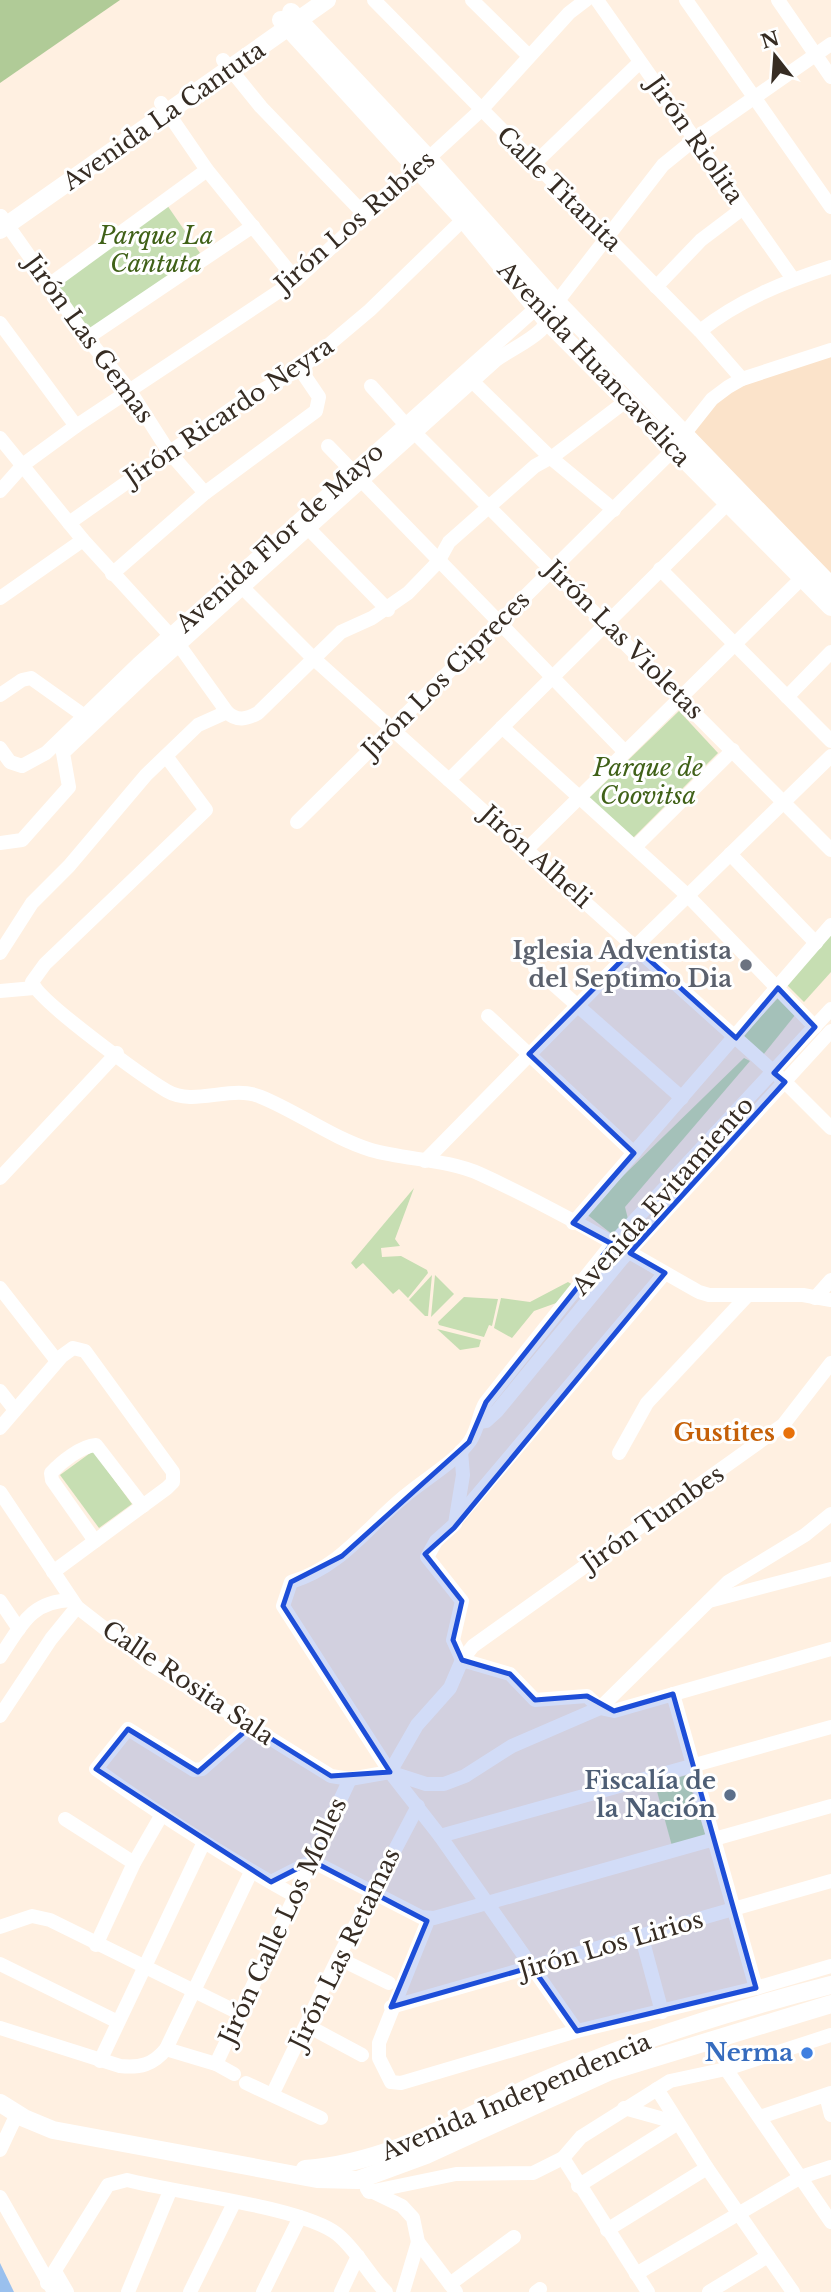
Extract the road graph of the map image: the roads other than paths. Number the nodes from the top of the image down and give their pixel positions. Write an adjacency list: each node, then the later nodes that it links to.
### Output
1 (308, 0): 9 (main road, Avenida La Cantuta)
2 (327, 0): 9 (main road, Avenida La Cantuta)
3 (374, 0): 18 (street, Calle Titanita)
4 (472, 0): 12 (street)
5 (586, 0): 12 (street, Jirón Los Rubíes)
6 (597, 0): 13 (street, Jirón Riolita)
7 (686, 0): 16 (street)
8 (778, 0): 11 (street)
9 (289, 21): 14 (main road, Avenida La Cantuta); 20 (main road, Avenida Huancavelica)
10 (831, 44): 11 (street, Avenida Flor de Mayo)
11 (816, 55): 15 (street); 16 (street, Avenida Flor de Mayo)
12 (529, 56): 18 (street, Jirón Los Rubíes)
13 (640, 62): 19 (street, Jirón Riolita); 21 (street)
14 (226, 64): 17 (main road, Avenida La Cantuta); 26 (street)
15 (831, 76)
16 (756, 98): 19 (street, Avenida Flor de Mayo); 23 (street)
17 (164, 108): 22 (street); 27 (main road, Avenida La Cantuta)
18 (481, 110): 20 (street, Jirón Los Rubíes); 21 (street, Calle Titanita)
19 (695, 139): 24 (street, Jirón Riolita); 29 (street, Avenida Flor de Mayo)
20 (423, 163): 25 (main road, Avenida Huancavelica); 26 (street, Jirón Los Rubíes)
21 (534, 164): 29 (street, Calle Titanita)
22 (207, 170): 28 (street); 33 (street)
23 (831, 207)
24 (743, 209): 31 (street, Jirón Riolita); 34 (street)
25 (469, 214): 35 (main road, Avenida Huancavelica); 36 (main road, Avenida Huancavelica); 41 (street, Jirón Ricardo Neyra)
26 (365, 215): 32 (street, Jirón Los Rubíes)
27 (2, 222): 33 (street, Jirón Las Gemas)
28 (253, 226): 32 (street); 39 (street)
29 (607, 239): 34 (street, Calle Titanita); 35 (street, Avenida Flor de Mayo)
30 (831, 267): 31 (street)
31 (793, 279): 38 (street)
32 (296, 280): 45 (street, Jirón Los Rubíes)
33 (49, 285): 39 (street, Jirón Las Gemas)
34 (656, 287): 38 (street, Calle Titanita)
35 (557, 298): 36 (street, Avenida Flor de Mayo); 50 (main road, Avenida Huancavelica)
36 (541, 314): 43 (street, Avenida Flor de Mayo); 46 (main road, Avenida Huancavelica); 48 (street, Avenida Flor de Mayo)
37 (0, 323): 47 (street)
38 (700, 331): 42 (street, Calle Titanita)
39 (87, 338): 45 (street, Jirón Las Gemas)
40 (831, 350): 42 (street, Jirón Los Cipreces)
41 (300, 369): 52 (street, Jirón Ricardo Neyra); 57 (street)
42 (742, 379): 50 (street, Jirón Los Cipreces)
43 (472, 381): 48 (street, Avenida Flor de Mayo); 53 (street)
44 (371, 386): 48 (street, Jirón Las Violetas)
45 (130, 391): 47 (street, Jirón Los Rubíes); 52 (street, Jirón Las Gemas)
46 (626, 401): 50 (main road, Avenida Huancavelica); 53 (street)
47 (76, 426): 54 (street, Jirón Los Rubíes)
48 (410, 428): 55 (street, Avenida Flor de Mayo); 59 (street, Jirón Las Violetas)
49 (0, 438): 54 (street)
50 (677, 442): 58 (main road, Avenida Huancavelica); 60 (street, Jirón Los Cipreces)
51 (328, 446): 55 (street)
52 (169, 452): 57 (street, Jirón Las Gemas); 61 (street, Jirón Ricardo Neyra)
53 (551, 458): 59 (street); 60 (street)
54 (24, 464): 56 (street, Jirón Los Rubíes); 61 (street)
55 (356, 476): 62 (street, Avenida Flor de Mayo); 64 (street); 76 (street, Avenida Flor de Mayo)
56 (0, 491)
57 (205, 493): 68 (street)
58 (733, 498): 66 (street); 67 (main road, Avenida Huancavelica)
59 (490, 506): 64 (street); 65 (street, Jirón Las Violetas)
60 (614, 510): 65 (street, Jirón Los Cipreces)
61 (69, 523): 63 (street)
62 (309, 529): 70 (street, Avenida Flor de Mayo); 73 (street)
63 (83, 540): 68 (street); 71 (street)
64 (438, 562): 73 (street); 74 (street)
65 (552, 568): 74 (street, Jirón Los Cipreces); 75 (street, Jirón Las Violetas)
66 (660, 569): 75 (street); 77 (street)
67 (807, 573): 69 (main road, Avenida Huancavelica); 72 (main road, Avenida Huancavelica); 77 (street)
68 (112, 574): 76 (street)
69 (831, 586)
70 (242, 587): 76 (street, Avenida Flor de Mayo); 79 (street, Jirón Alheli)
71 (0, 598)
72 (831, 607)
73 (388, 610): 79 (street)
74 (498, 621): 80 (street); 87 (street, Jirón Los Cipreces)
75 (607, 623): 80 (street); 82 (street, Jirón Las Violetas)
76 (175, 641): 84 (street); 85 (street, Avenida Flor de Mayo); 98 (street, Avenida Flor de Mayo)
77 (734, 644): 82 (street); 83 (street)
78 (831, 652): 83 (street)
79 (312, 657): 84 (street); 87 (street, Jirón Alheli)
80 (552, 677): 86 (street); 91 (street)
81 (0, 695): 85 (street)
82 (681, 697): 90 (street, Jirón Las Violetas); 91 (street)
83 (787, 697): 88 (street)
84 (227, 712): 92 (street)
85 (83, 715): 89 (street, Avenida Flor de Mayo)
86 (502, 727): 94 (street); 95 (street)
87 (393, 729): 94 (street, Jirón Alheli); 97 (street, Jirón Los Cipreces)
88 (831, 741)
89 (0, 748)
90 (733, 750): 96 (street, Jirón Las Violetas); 99 (street)
91 (625, 752): 95 (street)
92 (166, 756): 107 (street); 109 (street)
93 (831, 756): 96 (street)
94 (449, 779): 100 (street, Jirón Alheli)
95 (580, 797): 99 (street); 100 (street)
96 (785, 802): 101 (street, Jirón Las Violetas); 102 (street)
97 (297, 822)
98 (0, 843)
99 (635, 847): 103 (street)
100 (527, 849): 106 (street, Jirón Alheli)
101 (831, 850)
102 (730, 854): 103 (street); 105 (street)
103 (688, 895): 106 (street); 110 (street)
104 (831, 925): 105 (street)
105 (816, 943): 110 (street)
106 (635, 947): 112 (street); 116 (street, Jirón Alheli)
107 (0, 953)
108 (535, 968): 112 (street)
109 (33, 986): 111 (street); 117 (street)
110 (778, 988): 115 (street); 116 (street)
111 (0, 991)
112 (577, 1005): 118 (street); 120 (street)
113 (831, 1009): 115 (street, Avenida Evitamiento)
114 (488, 1016): 118 (street)
115 (826, 1034): 119 (street, Avenida Evitamiento)
116 (736, 1038): 119 (street, Jirón Alheli); 120 (street)
117 (117, 1053): 123 (street); 124 (street)
118 (529, 1054): 122 (street); 123 (street)
119 (780, 1078): 121 (street, Jirón Alheli); 126 (street, Avenida Evitamiento); 127 (street, Avenida Evitamiento)
120 (682, 1098): 122 (street)
121 (831, 1128)
122 (634, 1153): 125 (street)
123 (425, 1161): 125 (street)
124 (2, 1170)
125 (573, 1223): 126 (street)
126 (614, 1244): 127 (street); 138 (street, Avenida Evitamiento)
127 (628, 1253): 128 (street); 138 (street, Avenida Evitamiento)
128 (665, 1273): 131 (street); 145 (street)
129 (831, 1280): 132 (street)
130 (0, 1288): 134 (street)
131 (748, 1295): 132 (street); 141 (street)
132 (815, 1298): 133 (street)
133 (831, 1300)
134 (57, 1361): 137 (street); 143 (street)
135 (831, 1363): 153 (street, Jirón Tumbes)
136 (0, 1391): 137 (street)
137 (15, 1410): 139 (street)
138 (479, 1422): 140 (street, Avenida Evitamiento)
139 (0, 1427)
140 (461, 1451): 145 (street); 164 (street)
141 (619, 1453)
142 (0, 1492): 148 (street, Calle Rosita Sala)
143 (143, 1506): 146 (street); 146 (street)
144 (831, 1514): 150 (street)
145 (457, 1519): 156 (street)
146 (95, 1541): 148 (street)
147 (831, 1569): 150 (street)
148 (53, 1572): 151 (street, Calle Rosita Sala)
149 (0, 1601): 152 (street)
150 (708, 1601): 159 (street)
151 (74, 1604): 152 (street); 160 (street); 161 (street, Calle Rosita Sala)
152 (19, 1629): 155 (street)
153 (486, 1638): 156 (street, Jirón Tumbes); 157 (street)
154 (831, 1649): 158 (street)
155 (0, 1657)
156 (462, 1660): 157 (street); 164 (street)
157 (483, 1666): 159 (street)
158 (673, 1694): 159 (street); 163 (street)
159 (600, 1708): 164 (street)
160 (0, 1716)
161 (251, 1726): 165 (street, Calle Rosita Sala); 168 (street)
162 (831, 1727): 163 (street)
163 (693, 1765): 170 (street); 171 (street)
164 (390, 1772): 165 (street); 166 (street)
165 (350, 1779): 173 (street, Jirón Calle Los Molles)
166 (418, 1806): 170 (street); 178 (street, Jirón Las Retamas)
167 (831, 1806): 171 (street)
168 (161, 1816): 172 (street); 174 (street)
169 (65, 1819): 174 (street)
170 (440, 1836): 180 (street)
171 (714, 1839): 180 (street); 181 (street)
172 (204, 1842): 175 (street); 189 (street)
173 (312, 1861): 177 (street); 178 (street); 179 (street, Jirón Calle Los Molles)
174 (134, 1863): 185 (street)
175 (251, 1872): 177 (street); 194 (street)
176 (831, 1881): 181 (street, Jirón Los Lirios)
177 (271, 1882): 179 (street)
178 (372, 1891): 182 (street); 186 (street, Jirón Las Retamas)
179 (295, 1896): 198 (street, Jirón Calle Los Molles)
180 (488, 1904): 182 (street); 190 (street)
181 (734, 1910): 184 (street, Jirón Los Lirios); 193 (street)
182 (429, 1917): 196 (street)
183 (0, 1927): 185 (street)
184 (642, 1938): 190 (street, Jirón Los Lirios); 197 (street)
185 (96, 1945): 189 (street)
186 (338, 1958): 191 (street); 200 (street, Jirón Las Retamas)
187 (0, 1964): 199 (street)
188 (831, 1966): 193 (street)
189 (142, 1967): 194 (street); 199 (street)
190 (532, 1967): 196 (street, Jirón Los Lirios); 202 (street)
191 (389, 1983)
192 (831, 1985): 225 (main road, Avenida Independencia)
193 (757, 1988): 197 (street)
194 (191, 1992): 198 (street); 204 (street)
195 (831, 2004): 227 (main road, Avenida Independencia)
196 (391, 2007): 202 (street)
197 (662, 2012): 202 (street)
198 (241, 2014): 207 (street, Jirón Calle Los Molles)
199 (118, 2022): 206 (street)
200 (308, 2026): 205 (street); 212 (street, Jirón Las Retamas)
201 (0, 2028): 206 (street)
202 (576, 2031)
203 (831, 2035): 208 (street)
204 (166, 2049): 206 (street); 207 (street)
205 (362, 2055)
206 (100, 2061)
207 (216, 2064): 209 (street)
208 (726, 2068): 211 (street); 218 (street)
209 (234, 2074)
210 (246, 2083): 212 (street)
211 (657, 2089): 215 (street); 220 (street)
212 (273, 2093): 219 (street)
213 (828, 2094): 217 (street); 218 (street)
214 (0, 2103): 216 (main road, Avenida Independencia)
215 (624, 2108): 220 (street); 222 (street)
216 (17, 2114): 221 (street); 225 (main road, Avenida Independencia)
217 (831, 2115)
218 (760, 2117): 226 (street)
219 (321, 2118)
220 (678, 2123): 224 (street); 228 (street)
221 (0, 2150)
222 (563, 2158): 227 (street); 228 (street)
223 (831, 2167): 226 (street)
224 (707, 2168): 232 (street); 235 (street)
225 (278, 2172): 227 (main road, Avenida Independencia)
226 (801, 2177): 232 (street); 234 (street)
227 (364, 2186): 237 (street)
228 (578, 2186): 235 (street)
229 (170, 2191): 231 (street); 241 (street); 244 (street)
230 (0, 2197): 241 (street)
231 (234, 2203): 233 (street); 245 (street)
232 (738, 2214): 239 (street); 240 (street)
233 (300, 2217): 238 (street); 246 (street)
234 (831, 2222)
235 (607, 2231): 240 (street)
236 (514, 2237): 242 (street)
237 (418, 2242): 242 (street); 249 (street)
238 (358, 2256): 247 (street); 248 (street)
239 (768, 2256): 251 (street); 252 (street)
240 (636, 2274): 250 (street)
241 (52, 2283): 243 (street)
242 (453, 2288)
243 (67, 2292)
244 (128, 2292)
245 (190, 2292)
246 (263, 2292)
247 (341, 2292)
248 (386, 2292)
249 (403, 2292)
250 (648, 2292)
251 (709, 2292)
252 (793, 2292)

